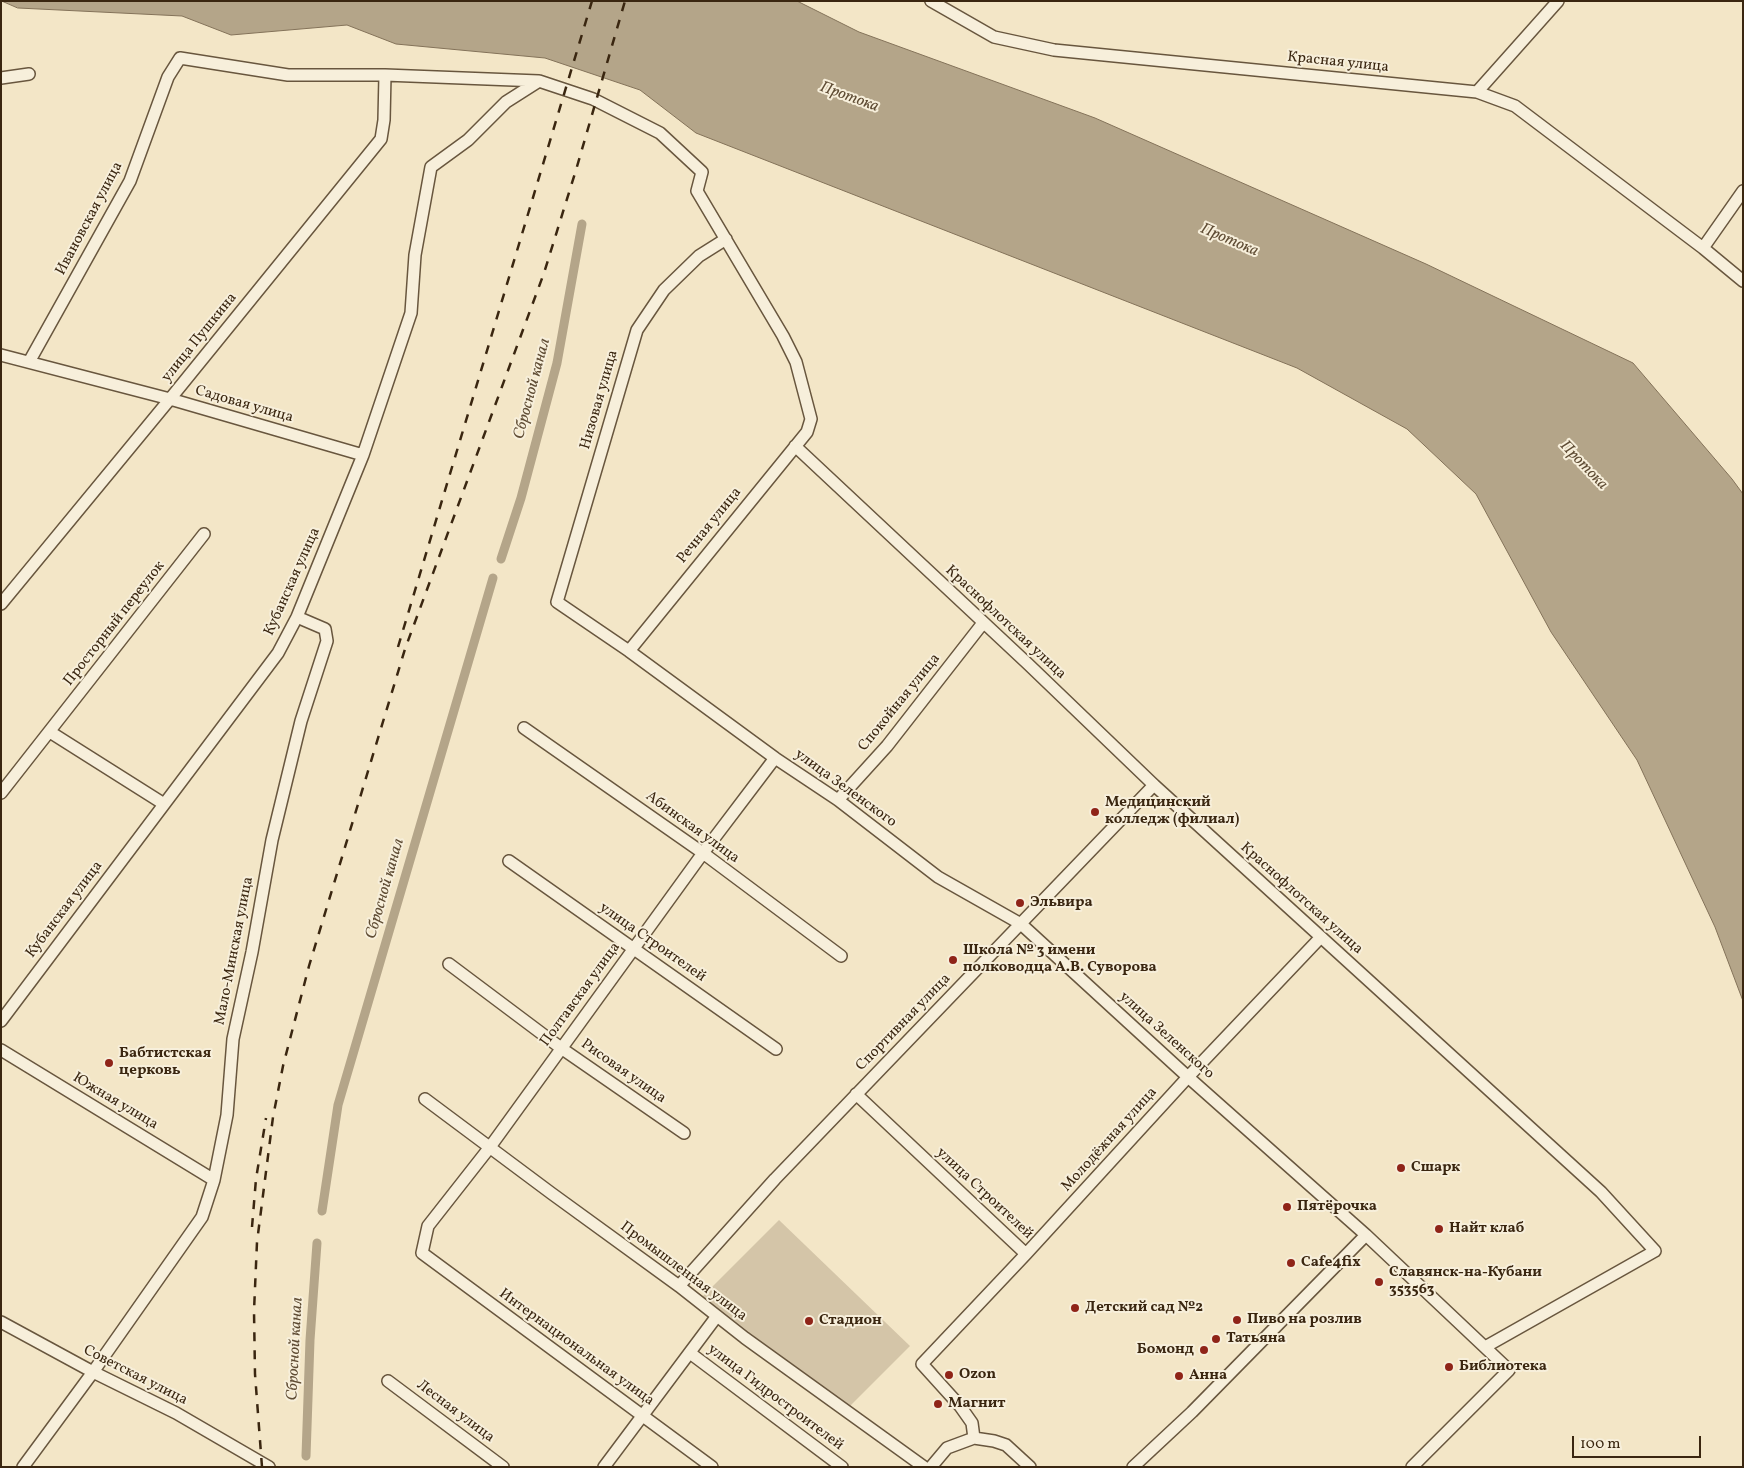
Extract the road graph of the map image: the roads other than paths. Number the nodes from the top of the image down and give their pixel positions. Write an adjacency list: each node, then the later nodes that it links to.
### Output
1 (931, 1): 7 (street, Красная улица)
2 (1558, 1): 7 (street)
3 (29, 74): 5 (street)
4 (385, 75): 6 (street); 13 (street, Ивановская улица); 14 (street, улица Пушкина)
5 (1, 78)
6 (539, 81): 9 (street); 16 (street, Кубанская улица)
7 (1478, 92): 10 (street, Красная улица)
8 (1743, 191): 10 (street)
9 (726, 239): 15 (street, Речная улица); 18 (street, Низовая улица)
10 (1703, 248): 11 (street, Красная улица)
11 (1743, 281)
12 (1, 355): 13 (street, Садовая улица)
13 (29, 362): 14 (street, Садовая улица)
14 (170, 399): 16 (street, Садовая улица); 19 (street, улица Пушкина)
15 (795, 446): 21 (street, Краснофлотская улица); 22 (street, Речная улица)
16 (363, 455): 20 (street, Кубанская улица)
17 (204, 534): 24 (street, Просторный переулок)
18 (557, 602): 22 (street, улица Зеленского)
19 (1, 604)
20 (297, 617): 29 (street, Кубанская улица); 46 (street, Мало-Минская улица)
21 (983, 622): 26 (street, Краснофлотская улица); 28 (street, Спокойная улица)
22 (629, 651): 25 (street, улица Зеленского)
23 (524, 728): 30 (street, Абинская улица)
24 (50, 732): 27 (street, Просторный переулок); 29 (street)
25 (775, 758): 28 (street, улица Зеленского); 30 (street, Полтавская улица)
26 (1154, 785): 32 (street, Спортивная улица); 33 (street, Краснофлотская улица)
27 (1, 793)
28 (838, 800): 32 (street, улица Зеленского)
29 (164, 804): 37 (street, Кубанская улица)
30 (703, 854): 34 (street, Полтавская улица); 35 (street, Абинская улица)
31 (509, 861): 34 (street, улица Строителей)
32 (1021, 924): 41 (street, улица Зеленского); 42 (street, Спортивная улица)
33 (1321, 938): 41 (street, Молодёжная улица); 53 (street, Краснофлотская улица)
34 (634, 948): 38 (street, Полтавская улица); 39 (street, улица Строителей)
35 (840, 956)
36 (449, 964): 38 (street, Рисовая улица)
37 (1, 1021)
38 (561, 1048): 44 (street, Рисовая улица); 45 (street, Полтавская улица)
39 (776, 1049)
40 (1, 1050): 46 (street, Южная улица)
41 (1188, 1077): 47 (street, улица Зеленского); 49 (street, Молодёжная улица)
42 (856, 1094): 49 (street, улица Строителей); 50 (street, Спортивная улица)
43 (425, 1099): 45 (street, Промышленная улица)
44 (684, 1133)
45 (490, 1147): 48 (street, Полтавская улица); 50 (street, Промышленная улица)
46 (214, 1180): 55 (street, Мало-Минская улица)
47 (1366, 1235): 53 (street, улица Зеленского); 68 (street)
48 (422, 1253): 57 (street, Интернациональная улица)
49 (1026, 1254): 58 (street, Молодёжная улица)
50 (679, 1286): 51 (street, Промышленная улица)
51 (717, 1316): 54 (street); 65 (street, Промышленная улица)
52 (1, 1322): 55 (street, Советская улица)
53 (1485, 1347): 69 (street, улица Зеленского)
54 (690, 1353): 57 (street); 64 (street, улица Гидростроителей)
55 (94, 1372): 59 (street, Мало-Минская улица); 60 (street, Советская улица)
56 (388, 1381): 61 (street, Лесная улица)
57 (643, 1416): 62 (street); 63 (street, Интернациональная улица)
58 (974, 1438): 66 (street); 67 (street)
59 (23, 1467)
60 (269, 1467)
61 (503, 1467)
62 (604, 1467)
63 (712, 1467)
64 (842, 1467)
65 (924, 1467)
66 (931, 1467)
67 (1030, 1467)
68 (1133, 1467)
69 (1412, 1467)

